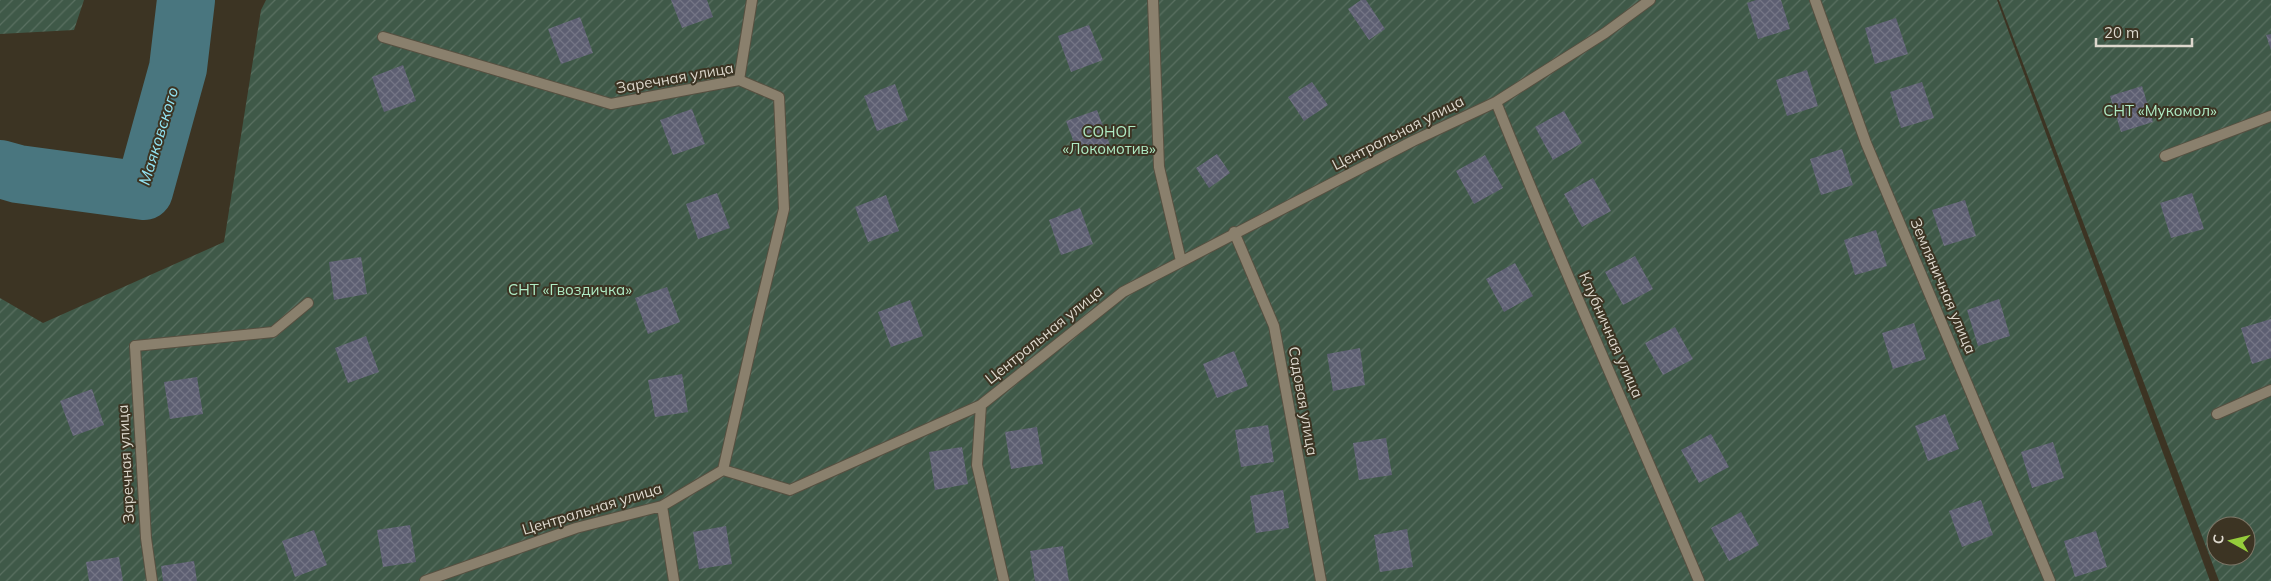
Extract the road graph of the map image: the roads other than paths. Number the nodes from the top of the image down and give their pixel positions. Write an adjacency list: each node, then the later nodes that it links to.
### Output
1 (752, 0): 6 (street)
2 (1153, 0): 11 (street)
3 (1650, 0): 7 (street, Центральная улица)
4 (1815, 0): 24 (street, Земляничная улица)
5 (382, 37): 6 (street, Заречная улица)
6 (739, 80): 16 (street, Заречная улица)
7 (1496, 102): 10 (street, Центральная улица); 23 (street, Клубничная улица)
8 (2271, 116): 9 (street)
9 (2165, 156)
10 (1234, 232): 11 (street, Центральная улица); 22 (street, Садовая улица)
11 (1181, 261): 14 (street, Центральная улица)
12 (308, 303): 18 (street, Заречная улица)
13 (2271, 390): 15 (street)
14 (981, 405): 16 (street, Центральная улица); 21 (street)
15 (2217, 414)
16 (723, 470): 17 (street, Центральная улица)
17 (662, 506): 19 (street, Центральная улица); 20 (street)
18 (152, 581)
19 (425, 581)
20 (674, 581)
21 (1004, 581)
22 (1321, 581)
23 (1699, 581)
24 (2050, 581)

